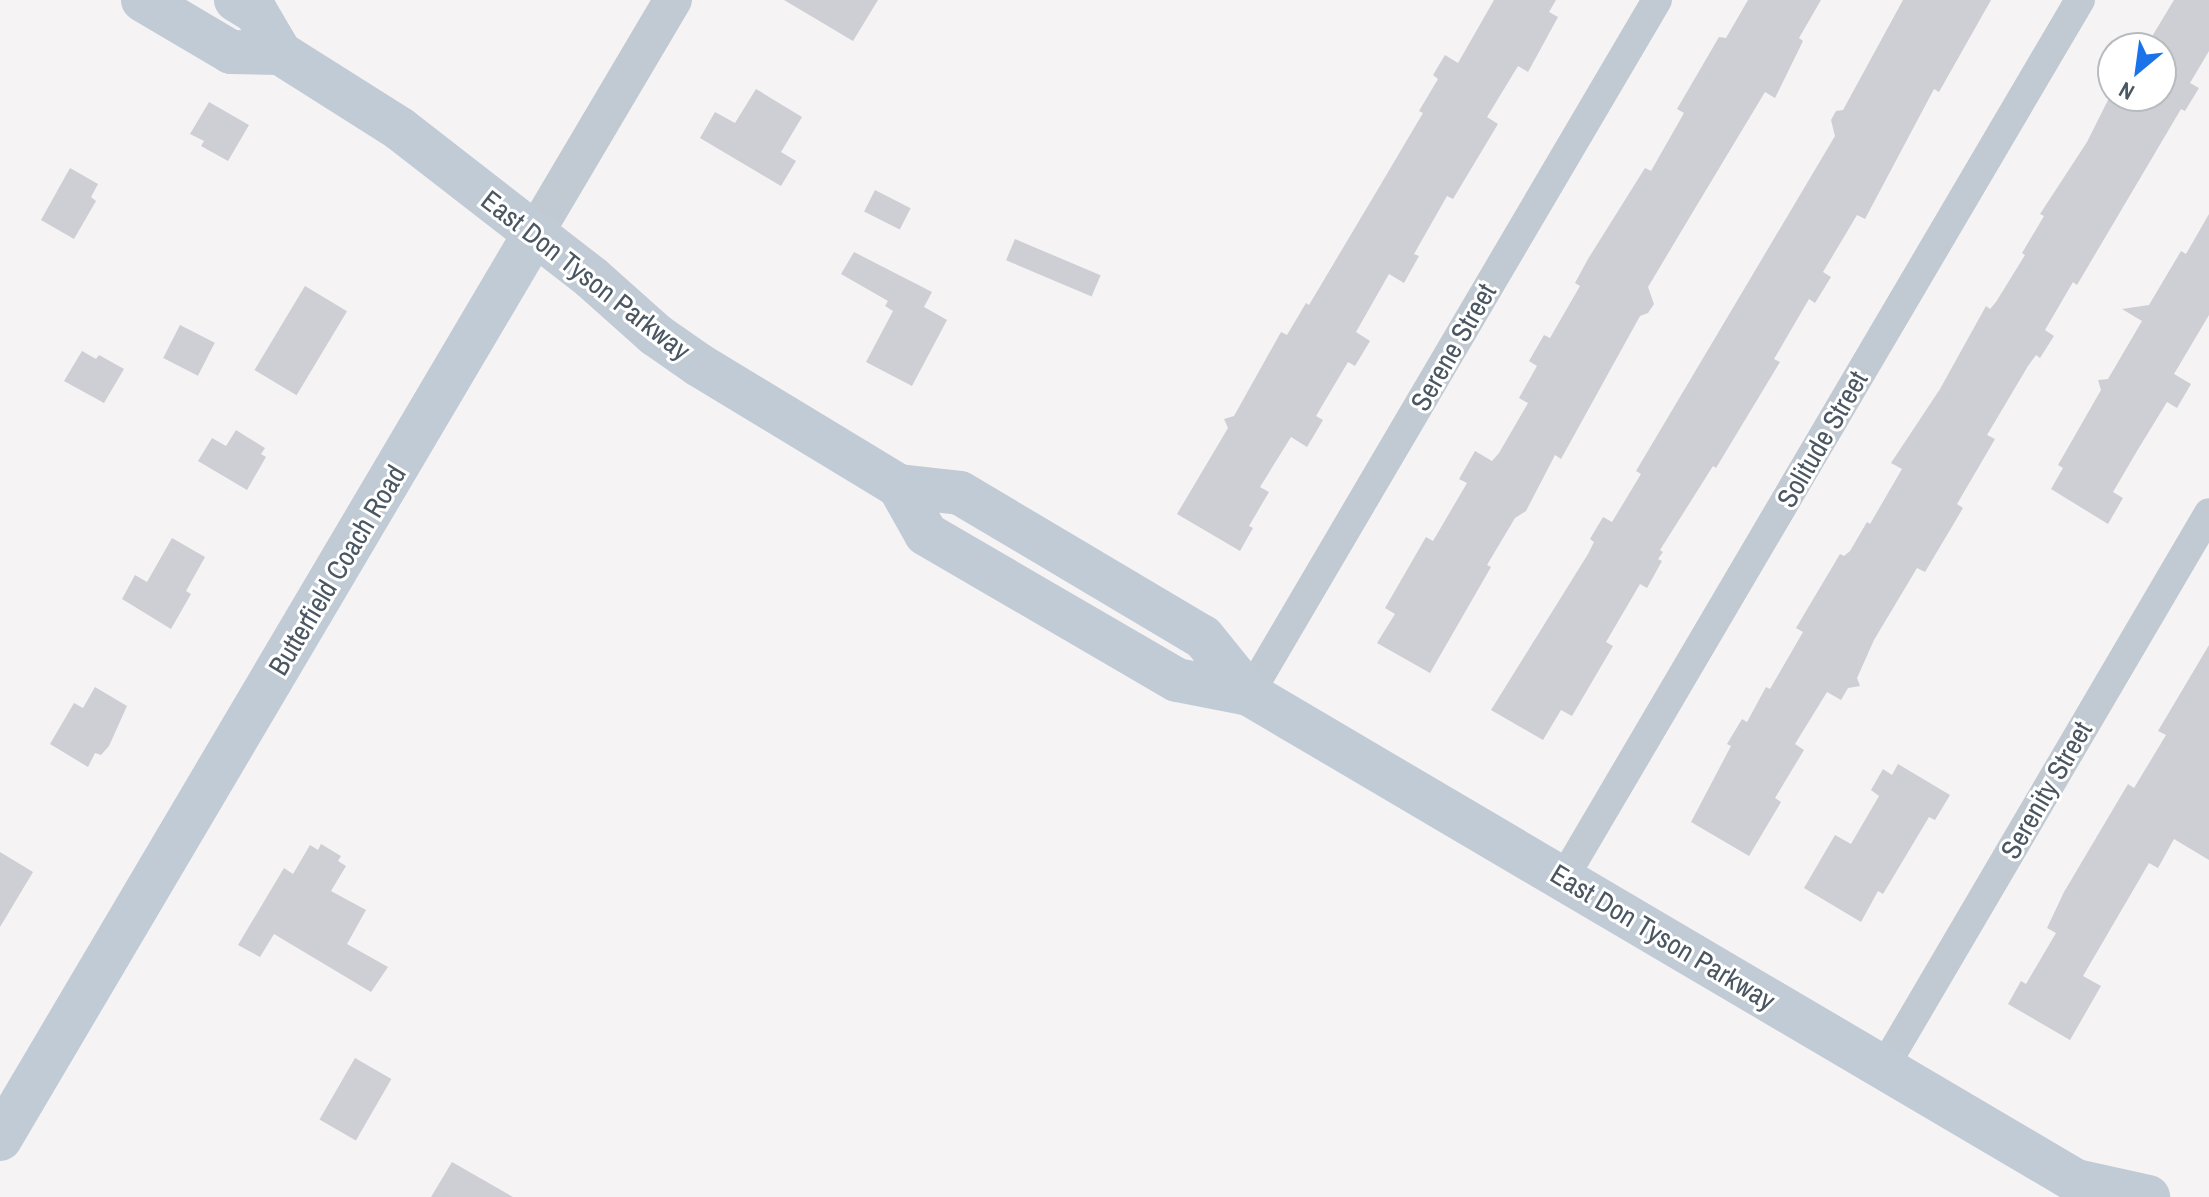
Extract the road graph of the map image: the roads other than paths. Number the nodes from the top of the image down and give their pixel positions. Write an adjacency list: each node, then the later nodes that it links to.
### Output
1 (143, 0): 6 (main road, East Don Tyson Parkway)
2 (236, 0): 6 (main road, East Don Tyson Parkway)
3 (673, 0): 7 (street, Butterfield Coach Road)
4 (1657, 0): 9 (street, Serene Street)
5 (2080, 0): 10 (street, Solitude Street)
6 (280, 53): 7 (main road, East Don Tyson Parkway)
7 (535, 233): 9 (main road, East Don Tyson Parkway); 12 (main road, Butterfield Coach Road)
8 (2209, 513): 11 (street, Serenity Street)
9 (1249, 694): 10 (main road, East Don Tyson Parkway)
10 (1563, 879): 11 (main road, East Don Tyson Parkway)
11 (1884, 1067): 13 (main road, East Don Tyson Parkway)
12 (0, 1139)
13 (2083, 1189): 14 (main road, East Don Tyson Parkway)
14 (2148, 1197)

